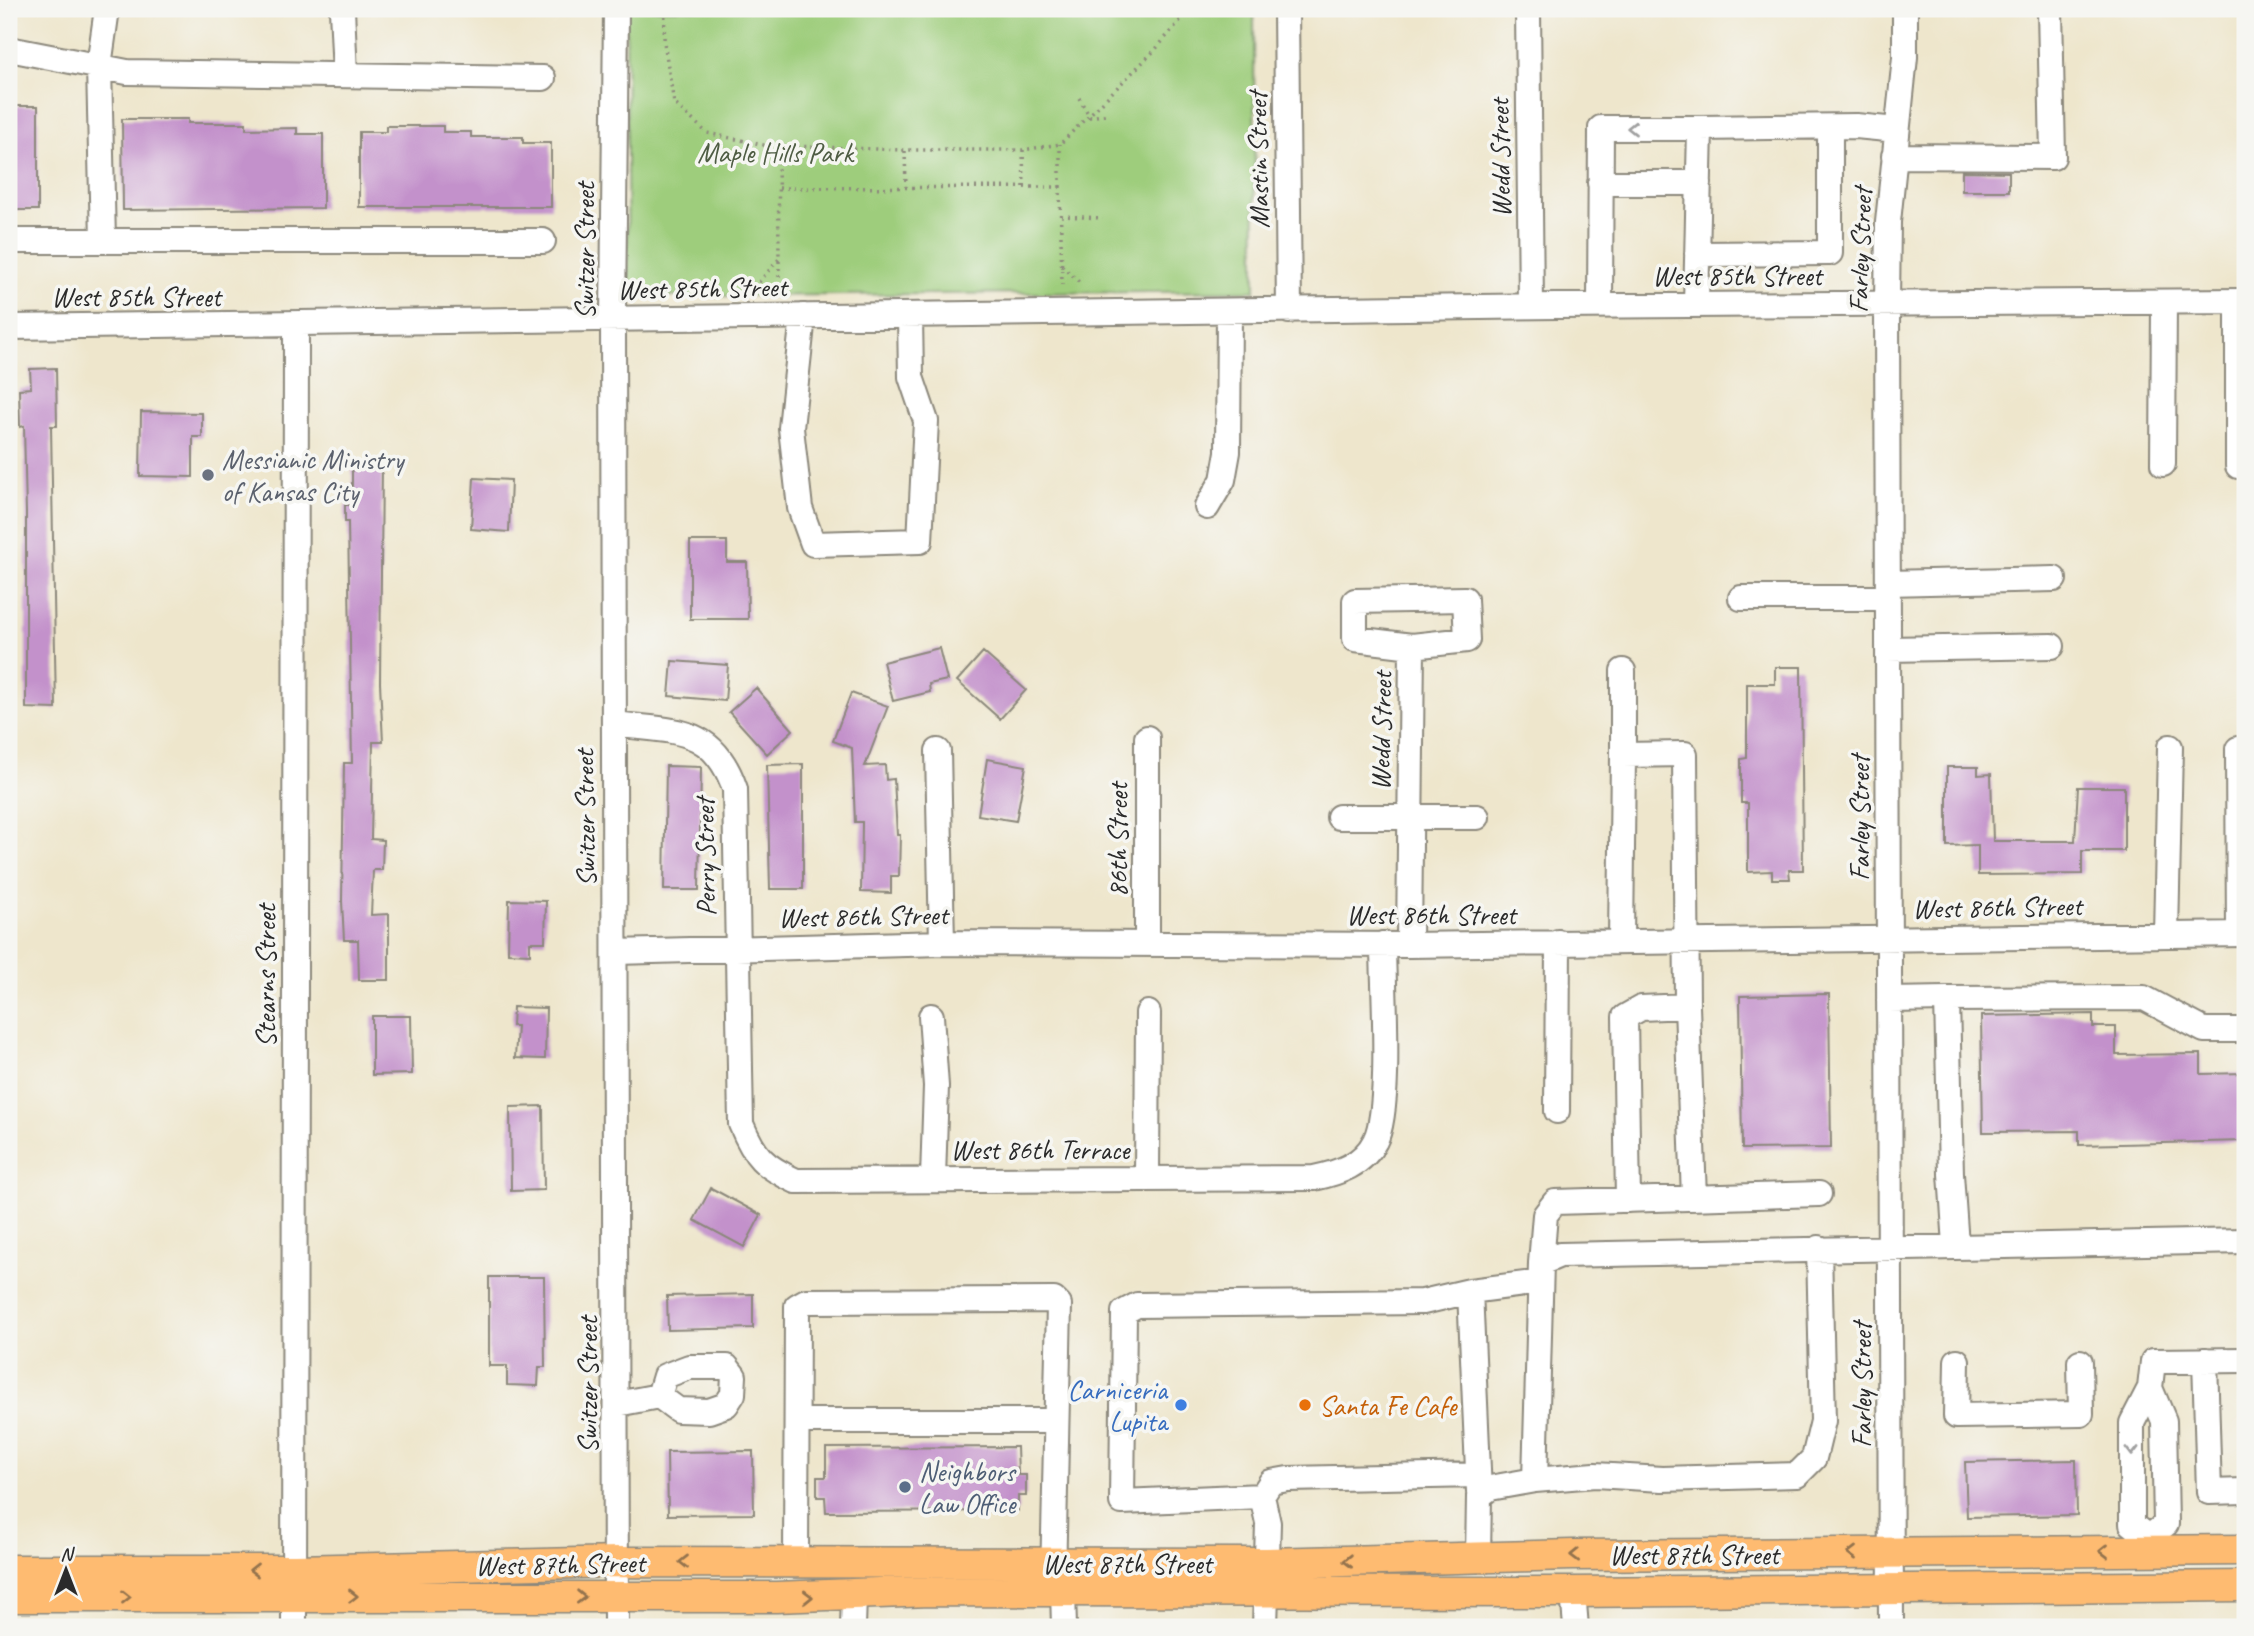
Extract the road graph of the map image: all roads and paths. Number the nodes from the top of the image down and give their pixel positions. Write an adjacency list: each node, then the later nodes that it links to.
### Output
1 (107, 9): 11 (street)
2 (342, 9): 12 (street)
3 (616, 9): 53 (street, Switzer Street)
4 (665, 9): 21 (path)
5 (1190, 9): 16 (path)
6 (1286, 9): 49 (street, Mastin Street)
7 (1528, 9): 48 (street, Wedd Street)
8 (1905, 9): 19 (street, Farley Street)
9 (2050, 9): 24 (street)
10 (9, 49): 11 (street)
11 (99, 66): 12 (street); 34 (street)
12 (345, 75): 13 (street)
13 (543, 78)
14 (1079, 98): 16 (path)
15 (1109, 114): 16 (path)
16 (1090, 117): 20 (path)
17 (1830, 127): 18 (street); 19 (street); 36 (street)
18 (1700, 128): 25 (street, one-way to 25); 26 (street)
19 (1897, 130): 24 (street, Farley Street)
20 (1060, 144): 23 (path); 28 (path)
21 (778, 146): 22 (path); 29 (path)
22 (905, 150): 23 (path); 27 (path)
23 (1023, 150): 30 (path)
24 (1894, 156): 45 (street, Farley Street)
25 (1600, 183): 26 (street); 46 (street)
26 (1699, 183): 36 (street)
27 (906, 187): 29 (path); 30 (path)
28 (1060, 187): 30 (path); 31 (path)
29 (779, 188): 37 (path)
30 (1024, 188)
31 (1060, 216): 32 (path); 38 (path)
32 (1103, 218)
33 (9, 241): 34 (street)
34 (103, 241): 35 (street)
35 (543, 241)
36 (1697, 254): 47 (street)
37 (779, 258): 39 (path); 40 (path)
38 (1062, 265): 41 (path); 42 (path)
39 (759, 282)
40 (779, 282)
41 (1062, 285)
42 (1082, 285)
43 (2242, 301): 44 (street, West 85th Street); 57 (street)
44 (2164, 302): 45 (street, West 85th Street); 56 (street)
45 (1887, 304): 47 (street, West 85th Street); 60 (street, Farley Street)
46 (1600, 305): 47 (street, West 85th Street); 48 (street, West 85th Street)
47 (1696, 305)
48 (1531, 306): 49 (street, West 85th Street)
49 (1289, 311): 50 (street, West 85th Street)
50 (1229, 312): 52 (street, West 85th Street); 58 (street)
51 (803, 316): 52 (street, West 85th Street); 52 (street); 53 (street, West 85th Street)
52 (910, 316)
53 (613, 319): 54 (street, West 85th Street); 66 (street, Switzer Street)
54 (296, 325): 55 (street, West 85th Street); 127 (street, Stearns Street)
55 (9, 327)
56 (2163, 464)
57 (2238, 466)
58 (1207, 507)
59 (2054, 579): 60 (street)
60 (1888, 591): 61 (street); 64 (street, Farley Street)
61 (1741, 598)
62 (1412, 646): 72 (street, Wedd Street)
63 (2052, 646): 64 (street)
64 (1888, 649): 77 (street, Farley Street)
65 (1623, 671): 71 (street)
66 (614, 724): 85 (street, Perry Street); 86 (street, Switzer Street)
67 (1147, 738): 80 (street, 86th Street)
68 (2169, 747): 76 (street)
69 (2238, 749): 75 (street)
70 (938, 751): 82 (street)
71 (1623, 755): 78 (street); 79 (street)
72 (1410, 816): 73 (street, Wedd Street); 74 (street, Wedd Street); 84 (street, Wedd Street)
73 (1339, 817)
74 (1477, 817)
75 (2242, 934): 76 (street, West 86th Street)
76 (2166, 935): 77 (street, West 86th Street)
77 (1889, 937): 78 (street, West 86th Street); 88 (street, Farley Street)
78 (1686, 940): 79 (street, West 86th Street); 89 (street)
79 (1621, 941): 81 (street, West 86th Street)
80 (1147, 942): 82 (street, West 86th Street); 83 (street, West 86th Street)
81 (1558, 942): 84 (street, West 86th Street); 93 (street)
82 (942, 943): 85 (street, West 86th Street)
83 (1383, 944): 84 (street, West 86th Street); 95 (street, West 86th Terrace)
84 (1409, 944)
85 (737, 949): 86 (street, West 86th Street); 94 (street, West 86th Terrace)
86 (616, 952): 111 (street, Switzer Street)
87 (1947, 999): 88 (street); 92 (street); 100 (street)
88 (1889, 1000): 101 (street, Farley Street)
89 (1687, 1006): 97 (street); 98 (street)
90 (1148, 1013): 95 (street, West 86th Terrace)
91 (931, 1016): 94 (street, West 86th Terrace)
92 (2245, 1030)
93 (1557, 1111)
94 (933, 1178): 95 (street, West 86th Terrace)
95 (1147, 1178)
96 (1819, 1194): 97 (street)
97 (1694, 1198): 98 (street)
98 (1628, 1200): 103 (street)
99 (2245, 1241): 100 (street)
100 (1956, 1245): 101 (street)
101 (1890, 1246): 102 (street); 120 (street, Farley Street)
102 (1819, 1248): 103 (street); 114 (street)
103 (1540, 1272): 104 (street); 114 (street)
104 (1470, 1291): 115 (street); 117 (street)
105 (2205, 1360): 106 (street); 109 (street); 116 (street)
106 (2245, 1360)
107 (1957, 1361): 108 (street)
108 (2080, 1362)
109 (2150, 1388): 118 (street); 118 (street, one-way to 118)
110 (659, 1396): 111 (street)
111 (617, 1404): 122 (street, Switzer Street)
112 (797, 1420): 113 (street); 113 (street); 123 (street)
113 (1056, 1421): 126 (street)
114 (1535, 1480): 115 (street)
115 (1479, 1486): 117 (street); 121 (street)
116 (2245, 1491)
117 (1262, 1496): 125 (street)
118 (2149, 1544): 119 (main road, West 87th Street); 120 (main road, West 87th Street, one-way to 120)
119 (2245, 1550)
120 (1891, 1553): 121 (main road, West 87th Street, one-way to 121); 129 (street, Farley Street)
121 (1478, 1558): 125 (main road, West 87th Street, one-way to 125)
122 (617, 1562): 123 (main road, West 87th Street, one-way to 122); 127 (main road, West 87th Street); 133 (street, Switzer Street)
123 (796, 1563): 126 (main road, West 87th Street)
124 (9, 1570): 127 (main road, West 87th Street, one-way to 124)
125 (1266, 1576): 126 (main road, West 87th Street); 130 (main road, West 87th Street); 137 (street)
126 (1056, 1582): 131 (main road, West 87th Street); 136 (street)
127 (295, 1583): 132 (main road, West 87th Street, one-way to 127); 133 (main road, West 87th Street, one-way to 133); 134 (street, Stearns Street)
128 (2245, 1586): 129 (main road, West 87th Street)
129 (1891, 1589): 130 (main road, West 87th Street); 139 (street, Farley Street)
130 (1573, 1592): 138 (street)
131 (854, 1595): 133 (main road, West 87th Street, one-way to 131); 135 (street)
132 (9, 1598)
133 (616, 1613)
134 (294, 1627)
135 (853, 1627)
136 (1064, 1627)
137 (1265, 1627)
138 (1576, 1627)
139 (1891, 1627)

